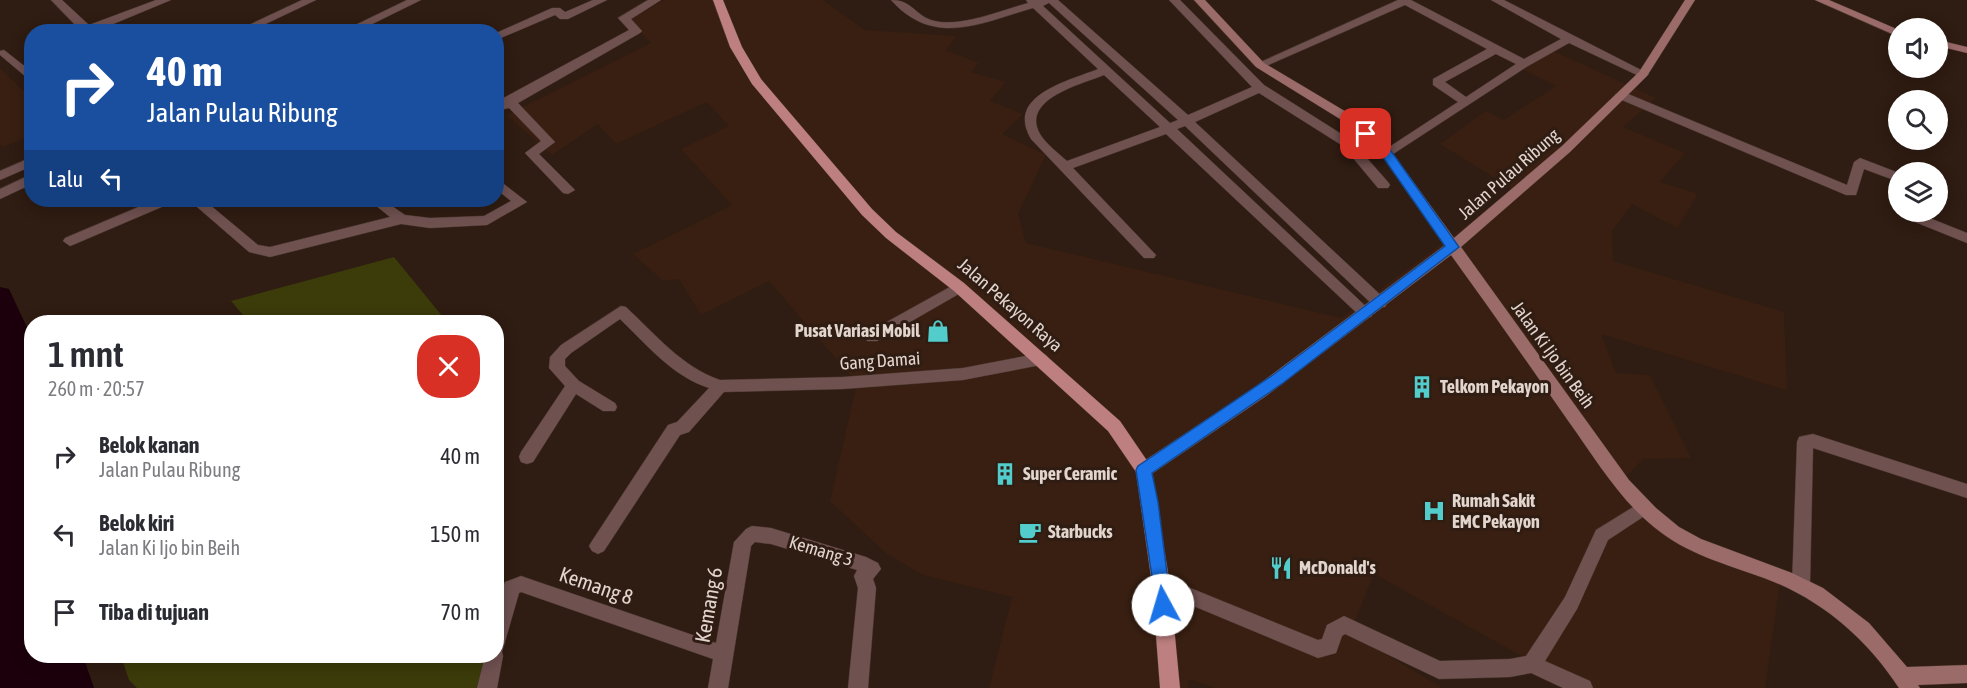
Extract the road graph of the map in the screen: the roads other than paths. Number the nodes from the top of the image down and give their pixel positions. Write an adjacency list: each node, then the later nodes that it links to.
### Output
1 (56, 0): 17 (street)
2 (166, 0): 18 (street)
3 (311, 0): 19 (street)
4 (416, 0): 20 (street)
5 (602, 0): 22 (street)
6 (656, 0): 35 (street)
7 (718, 0): 59 (main road, Jalan Pekayon Raya)
8 (896, 0): 16 (street)
9 (1052, 0): 16 (street); 38 (street)
10 (1174, 0): 33 (street)
11 (1199, 0): 28 (street, Jalan Ki Ijo bin Beih)
12 (1405, 0): 25 (street); 28 (street)
13 (1496, 0): 23 (street)
14 (1690, 0): 32 (street, Jalan Pulau Ribung)
15 (1820, 0): 21 (street)
16 (1034, 2): 30 (street)
17 (81, 24)
18 (106, 24)
19 (257, 24)
20 (364, 24)
21 (1888, 29)
22 (504, 33)
23 (1569, 39): 29 (street); 32 (street)
24 (1948, 45): 26 (street)
25 (1496, 49): 29 (street); 36 (street)
26 (1967, 50)
27 (1, 51): 31 (street)
28 (1260, 64): 40 (street, Jalan Ki Ijo bin Beih)
29 (1524, 64): 36 (street)
30 (1106, 70): 39 (street); 42 (street)
31 (24, 73)
32 (1643, 74): 34 (street, Jalan Pulau Ribung)
33 (1260, 88): 38 (street); 46 (street)
34 (1621, 94): 43 (street); 57 (street, Jalan Pulau Ribung)
35 (510, 102): 37 (street); 48 (street)
36 (1466, 102): 40 (street)
37 (504, 105)
38 (1187, 121): 39 (street); 60 (street)
39 (1170, 128): 42 (street); 61 (street)
40 (1387, 154): 57 (street, Jalan Ki Ijo bin Beih)
41 (24, 165): 44 (street)
42 (1066, 166): 58 (street)
43 (1888, 173)
44 (0, 176)
45 (24, 182): 49 (street)
46 (1383, 185)
47 (504, 189): 53 (street)
48 (568, 190)
49 (0, 195)
50 (150, 207): 56 (street)
51 (204, 207): 53 (street)
52 (385, 207): 53 (street)
53 (401, 219)
54 (1929, 222): 55 (street)
55 (1967, 238)
56 (70, 241)
57 (1452, 247): 60 (street, Jalan Pulau Ribung); 70 (street, Jalan Ki Ijo bin Beih)
58 (1149, 255)
59 (959, 287): 62 (street); 63 (main road, Jalan Pekayon Raya)
60 (1380, 303): 61 (street, Jalan Pulau Ribung)
61 (1366, 313): 68 (street, Jalan Pulau Ribung)
62 (872, 337)
63 (1041, 359): 65 (street, Gang Damai); 68 (main road, Jalan Pekayon Raya)
64 (574, 385): 65 (street, Gang Damai); 66 (street); 67 (street)
65 (720, 386): 72 (street)
66 (609, 407)
67 (527, 458)
68 (1144, 470): 73 (main road, Jalan Pekayon Raya)
69 (1967, 491): 74 (street)
70 (1643, 508): 74 (street, Jalan Ki Ijo bin Beih); 78 (street)
71 (752, 534): 76 (street, Kemang 6); 83 (street, Kemang 3)
72 (598, 546)
73 (1161, 584): 78 (street); 84 (main road, Jalan Pekayon Raya)
74 (1801, 585): 80 (street, Jalan Ki Ijo bin Beih)
75 (504, 615): 76 (street, Kemang 8)
76 (723, 654): 82 (street, Kemang 6)
77 (492, 663): 81 (street)
78 (1532, 664): 85 (street)
79 (1967, 674): 80 (street)
80 (1906, 682)
81 (487, 688)
82 (717, 688)
83 (858, 688)
84 (1170, 688)
85 (1583, 688)

